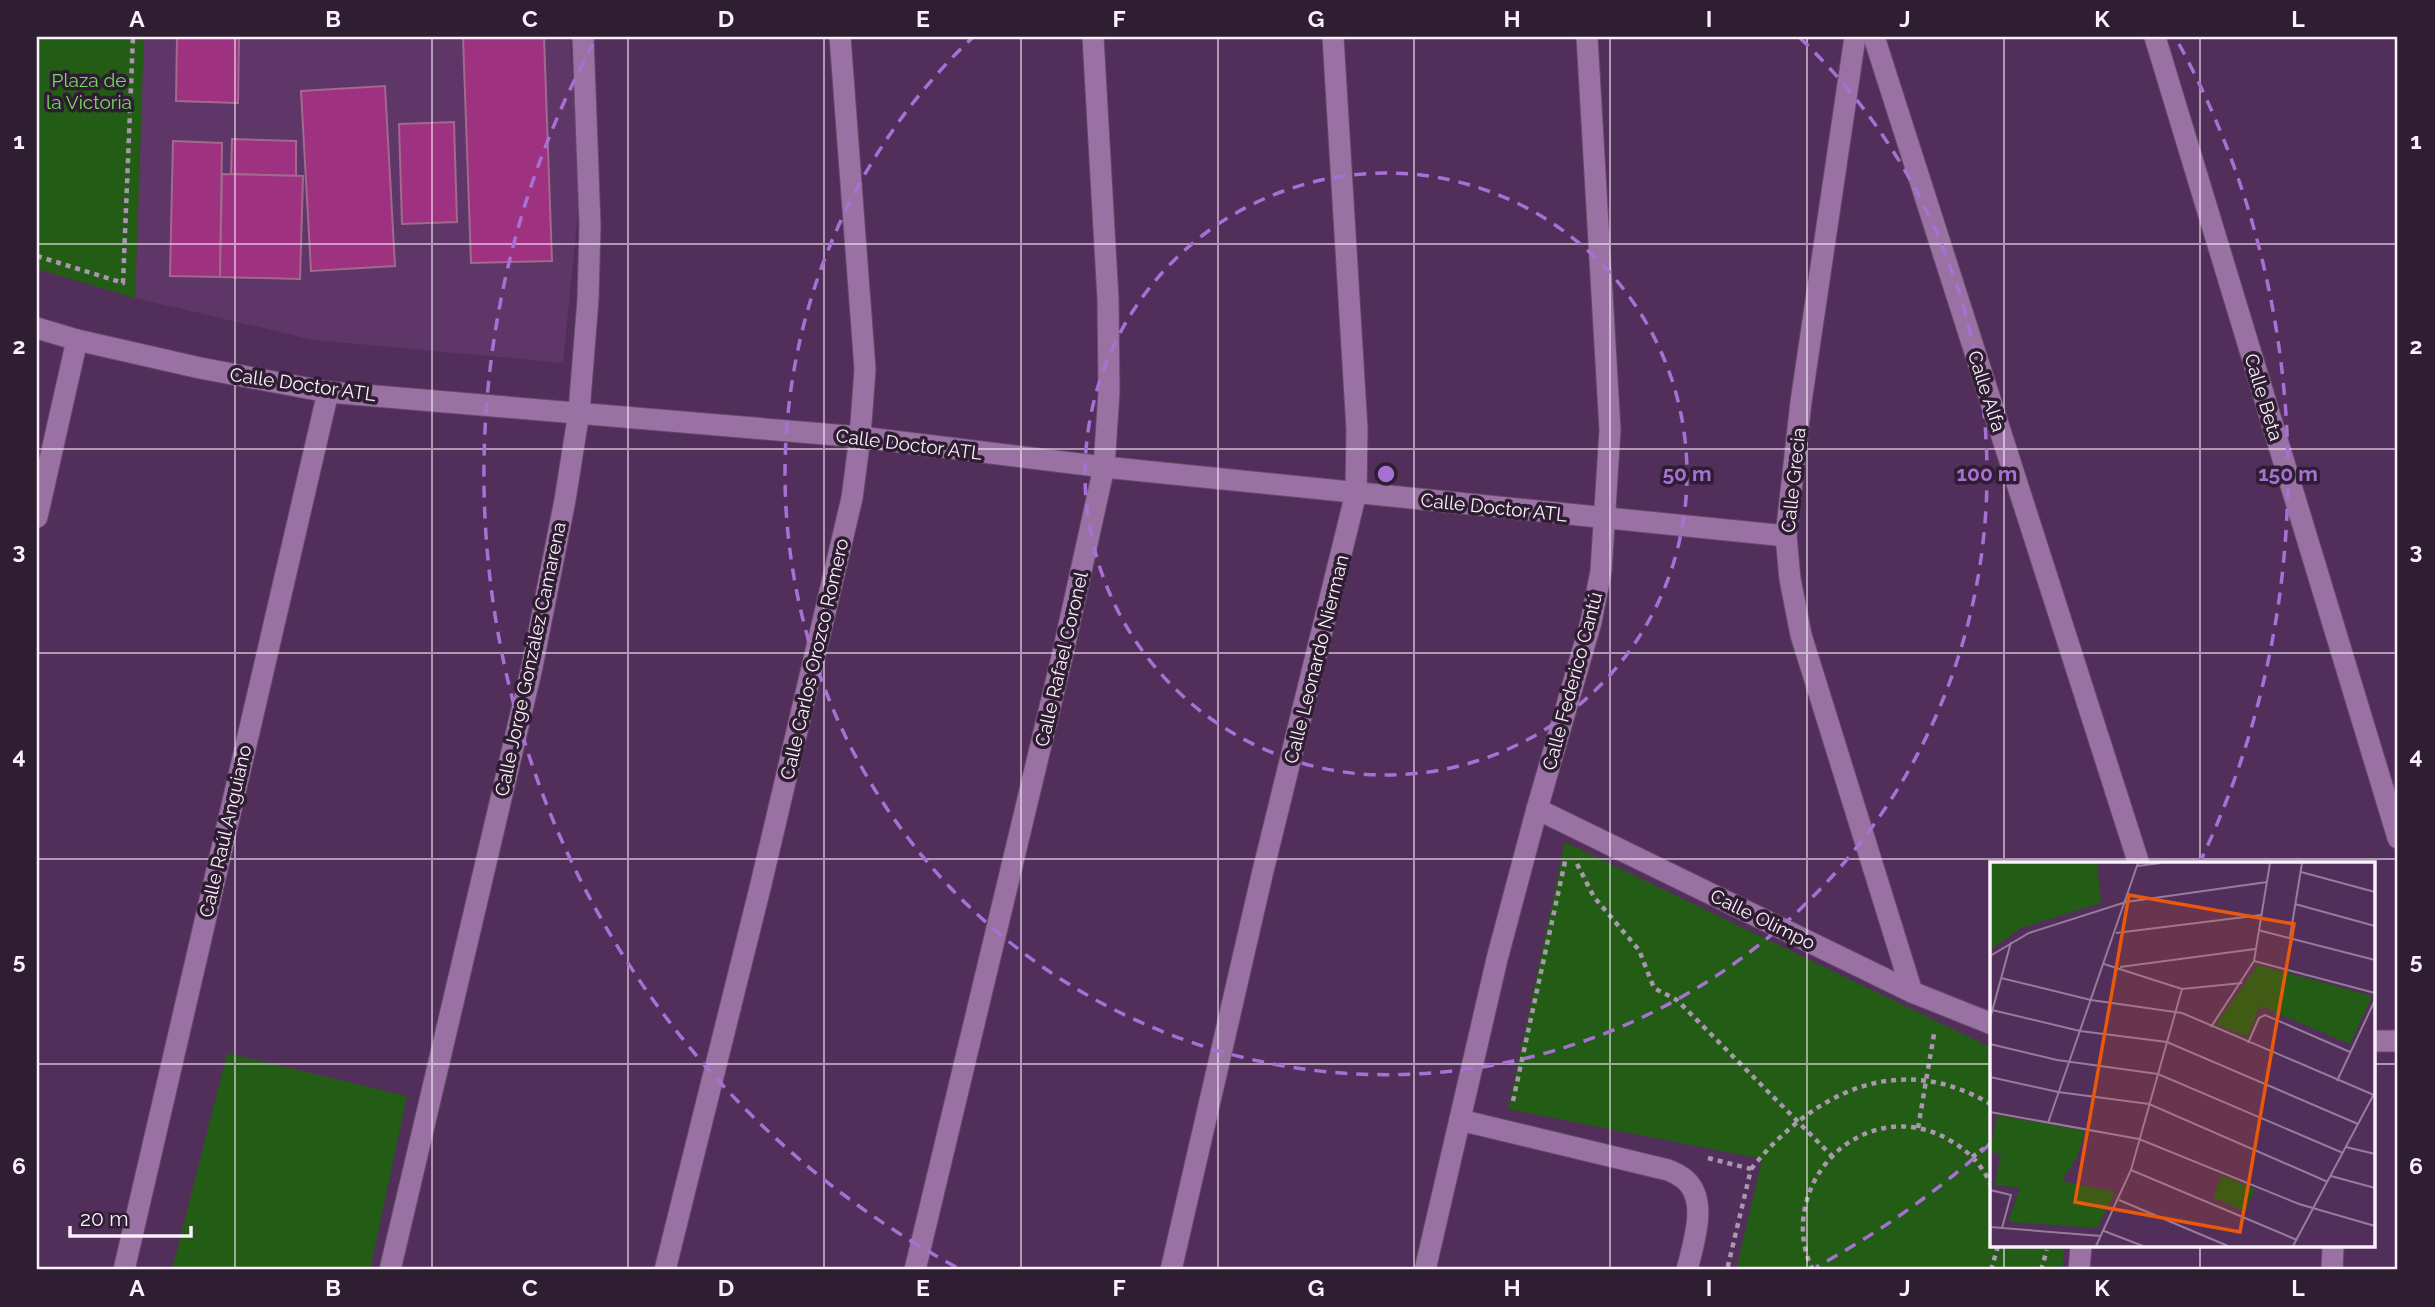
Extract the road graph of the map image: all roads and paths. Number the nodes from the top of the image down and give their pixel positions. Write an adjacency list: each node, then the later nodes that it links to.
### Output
1 (133, 37): 10 (path)
2 (583, 37): 14 (street, Calle Jorge González Camarena)
3 (840, 37): 15 (street, Calle Carlos Orozco Romero)
4 (1093, 37): 16 (street, Calle Rafael Coronel)
5 (1332, 37): 17 (street, Calle Leonardo Nierman)
6 (1587, 37): 19 (street, Calle Federico Cantú)
7 (1855, 37): 20 (street, Calle Grecia)
8 (1874, 37): 23 (street, Calle Alfa)
9 (2155, 37): 22 (street, Calle Beta)
10 (37, 256)
11 (37, 328): 12 (street, Calle Doctor ATL)
12 (77, 340): 13 (street, Calle Doctor ATL); 18 (street)
13 (328, 392): 14 (street, Calle Doctor ATL); 44 (street, Calle Raúl Anguiano)
14 (579, 412): 15 (street, Calle Doctor ATL); 45 (street, Calle Jorge González Camarena)
15 (860, 437): 16 (street, Calle Doctor ATL); 46 (street, Calle Carlos Orozco Romero)
16 (1104, 467): 17 (street, Calle Doctor ATL); 47 (street, Calle Rafael Coronel)
17 (1356, 493): 19 (street, Calle Doctor ATL); 48 (street, Calle Leonardo Nierman)
18 (37, 517)
19 (1605, 519): 20 (street, Calle Doctor ATL); 21 (street, Calle Federico Cantú)
20 (1786, 536): 24 (street, Calle Grecia)
21 (1537, 809): 24 (street, Calle Olimpo); 32 (street, Calle Federico Cantú)
22 (2398, 838)
23 (2138, 862)
24 (1913, 992): 25 (street, Calle Olimpo)
25 (1990, 1023)
26 (1934, 1031): 29 (path)
27 (2376, 1041): 28 (street)
28 (2398, 1041)
29 (1925, 1080): 30 (path); 33 (path); 34 (path)
30 (1990, 1104)
31 (1512, 1107): 33 (path)
32 (1460, 1120): 49 (street, Calle Federico Cantú); 50 (street)
33 (1799, 1122): 36 (path); 38 (path)
34 (1918, 1128): 36 (path); 37 (path)
35 (1990, 1144): 37 (path)
36 (1832, 1156): 51 (path)
37 (1972, 1157): 39 (path)
38 (1751, 1169)
39 (1990, 1183)
40 (1997, 1248): 52 (path)
41 (2047, 1248): 53 (path)
42 (2081, 1248): 54 (street)
43 (2333, 1248): 55 (street)
44 (124, 1270)
45 (390, 1270)
46 (665, 1270)
47 (915, 1270)
48 (1171, 1270)
49 (1425, 1270)
50 (1687, 1270)
51 (1813, 1270)
52 (1991, 1270)
53 (2041, 1270)
54 (2079, 1270)
55 (2332, 1270)

